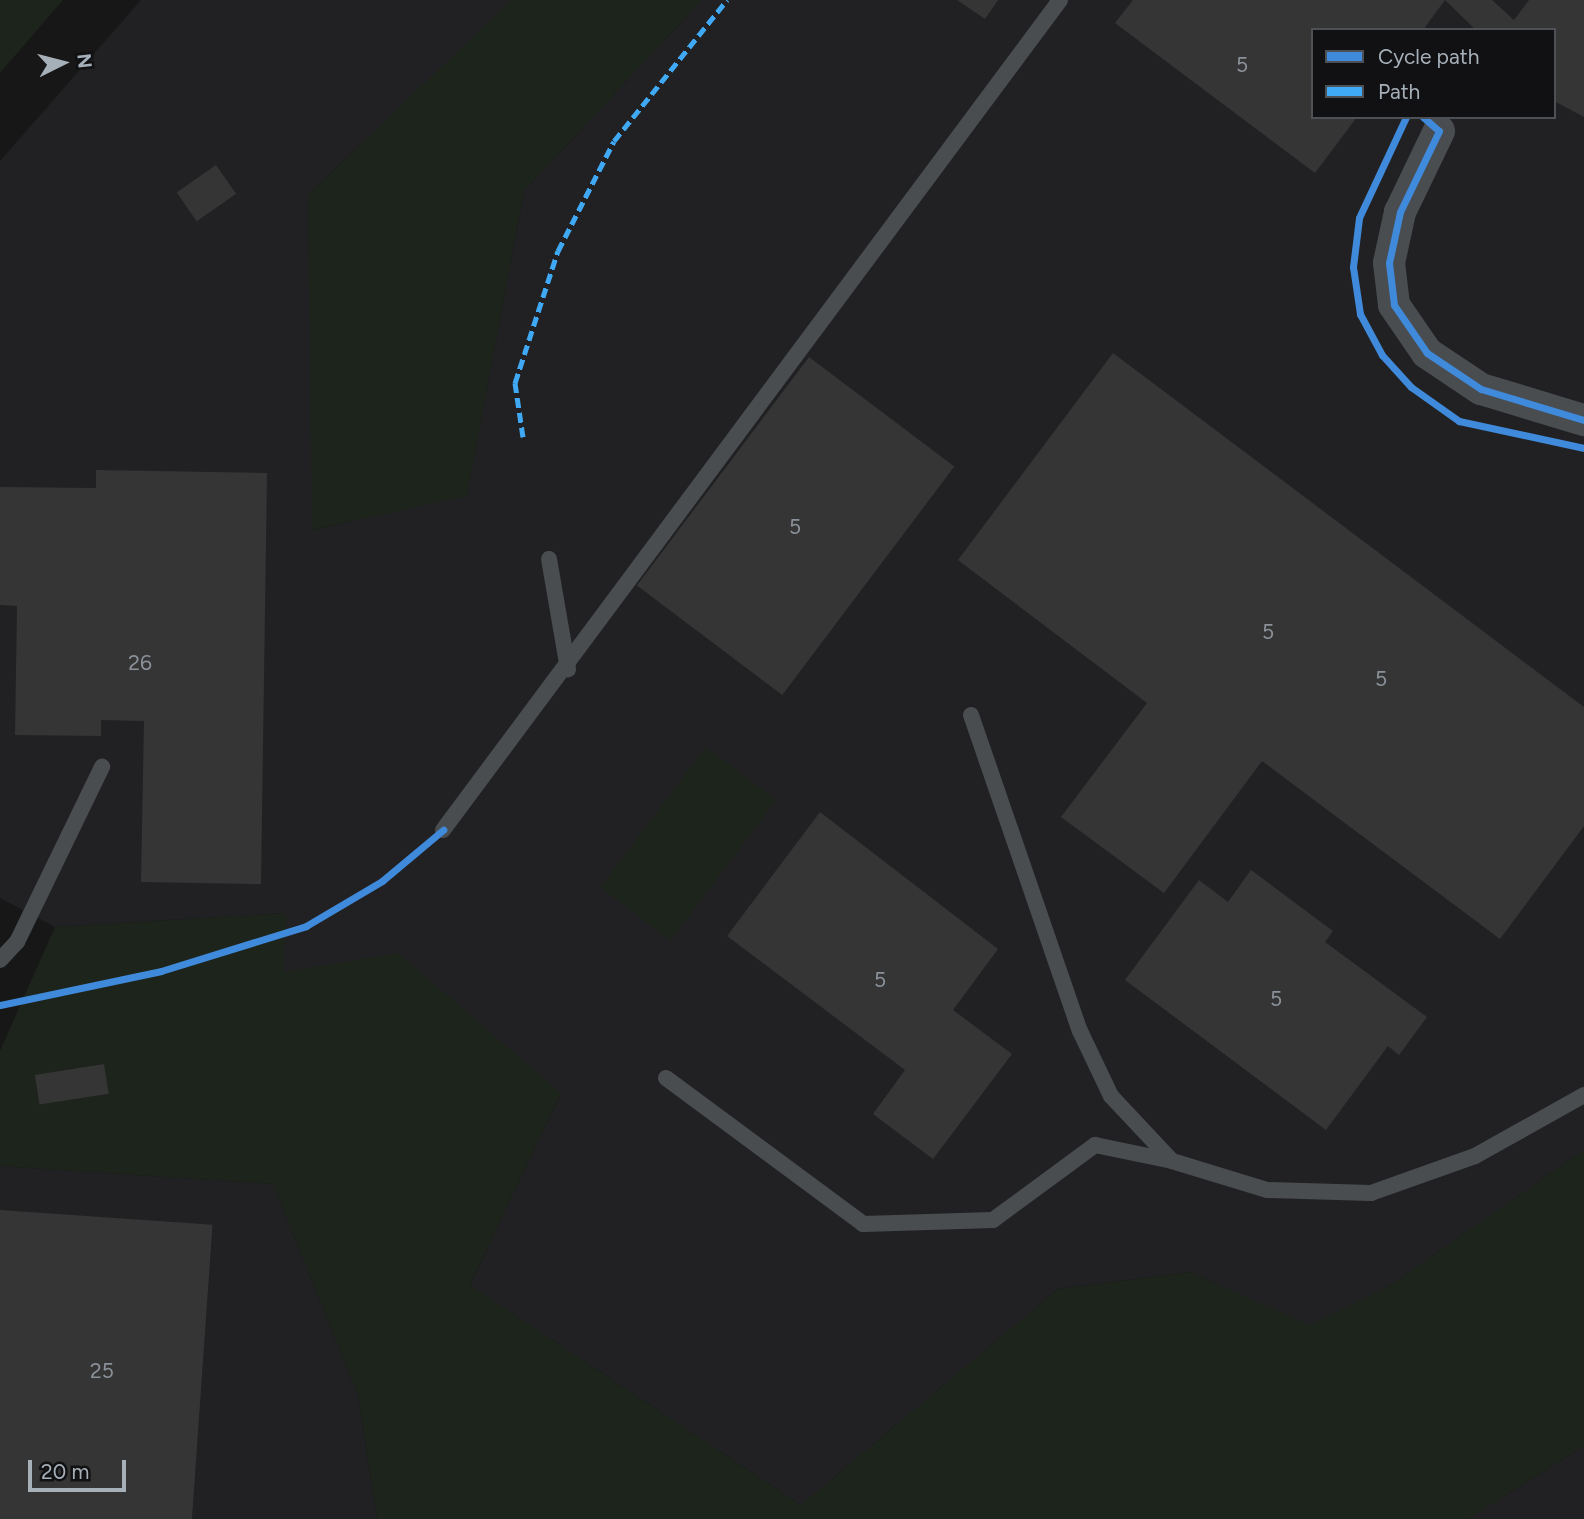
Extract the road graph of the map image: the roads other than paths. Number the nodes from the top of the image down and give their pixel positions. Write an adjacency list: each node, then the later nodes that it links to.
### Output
1 (1060, 0): 5 (lane)
2 (1439, 131): 3 (street)
3 (1584, 419)
4 (549, 559): 5 (lane)
5 (568, 669): 8 (lane)
6 (971, 715): 12 (lane)
7 (102, 767): 9 (lane)
8 (443, 830)
9 (0, 960)
10 (666, 1078): 12 (lane)
11 (1584, 1095): 12 (lane)
12 (1172, 1160)

